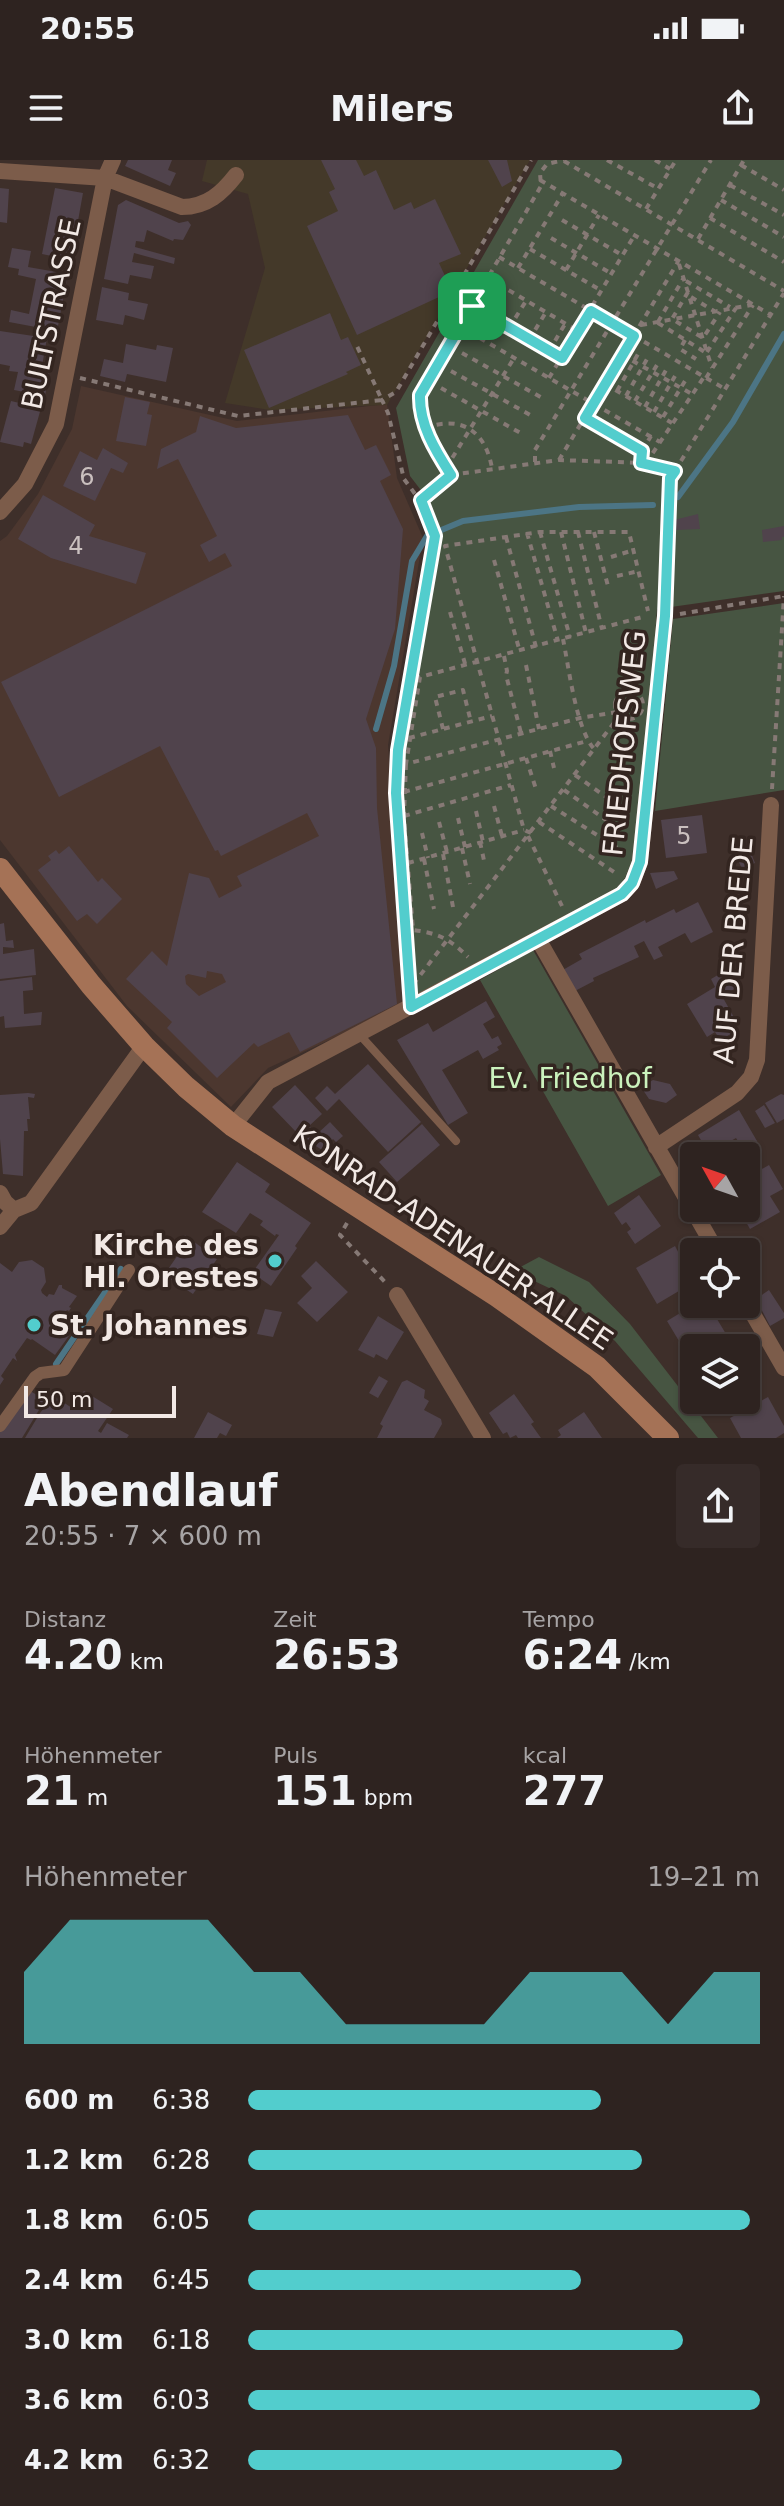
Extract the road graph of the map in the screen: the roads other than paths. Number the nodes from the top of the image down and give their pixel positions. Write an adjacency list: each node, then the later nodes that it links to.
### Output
1 (113, 160): 4 (street, BULTSTRASSE)
2 (238, 168): 4 (street)
3 (0, 171): 4 (street)
4 (105, 178): 6 (street, BULTSTRASSE)
5 (673, 474): 7 (lane)
6 (0, 512)
7 (657, 616): 10 (street, FRIEDHOFSWEG)
8 (771, 805): 15 (street, AUF DER BREDE)
9 (0, 869): 12 (main road, KONRAD-ADENAUER-ALLEE)
10 (538, 939): 11 (street, FRIEDHOFSWEG); 15 (street)
11 (359, 1034): 13 (street, FRIEDHOFSWEG); 14 (lane)
12 (144, 1046): 13 (main road, KONRAD-ADENAUER-ALLEE); 17 (street)
13 (233, 1126): 26 (main road, KONRAD-ADENAUER-ALLEE)
14 (456, 1141)
15 (656, 1147): 19 (street)
16 (0, 1193): 17 (street)
17 (14, 1210): 18 (street)
18 (0, 1227)
19 (709, 1238)
20 (129, 1270): 24 (street)
21 (397, 1295): 25 (street)
22 (755, 1318): 23 (street)
23 (784, 1368)
24 (0, 1426)
25 (483, 1438)
26 (668, 1438)

